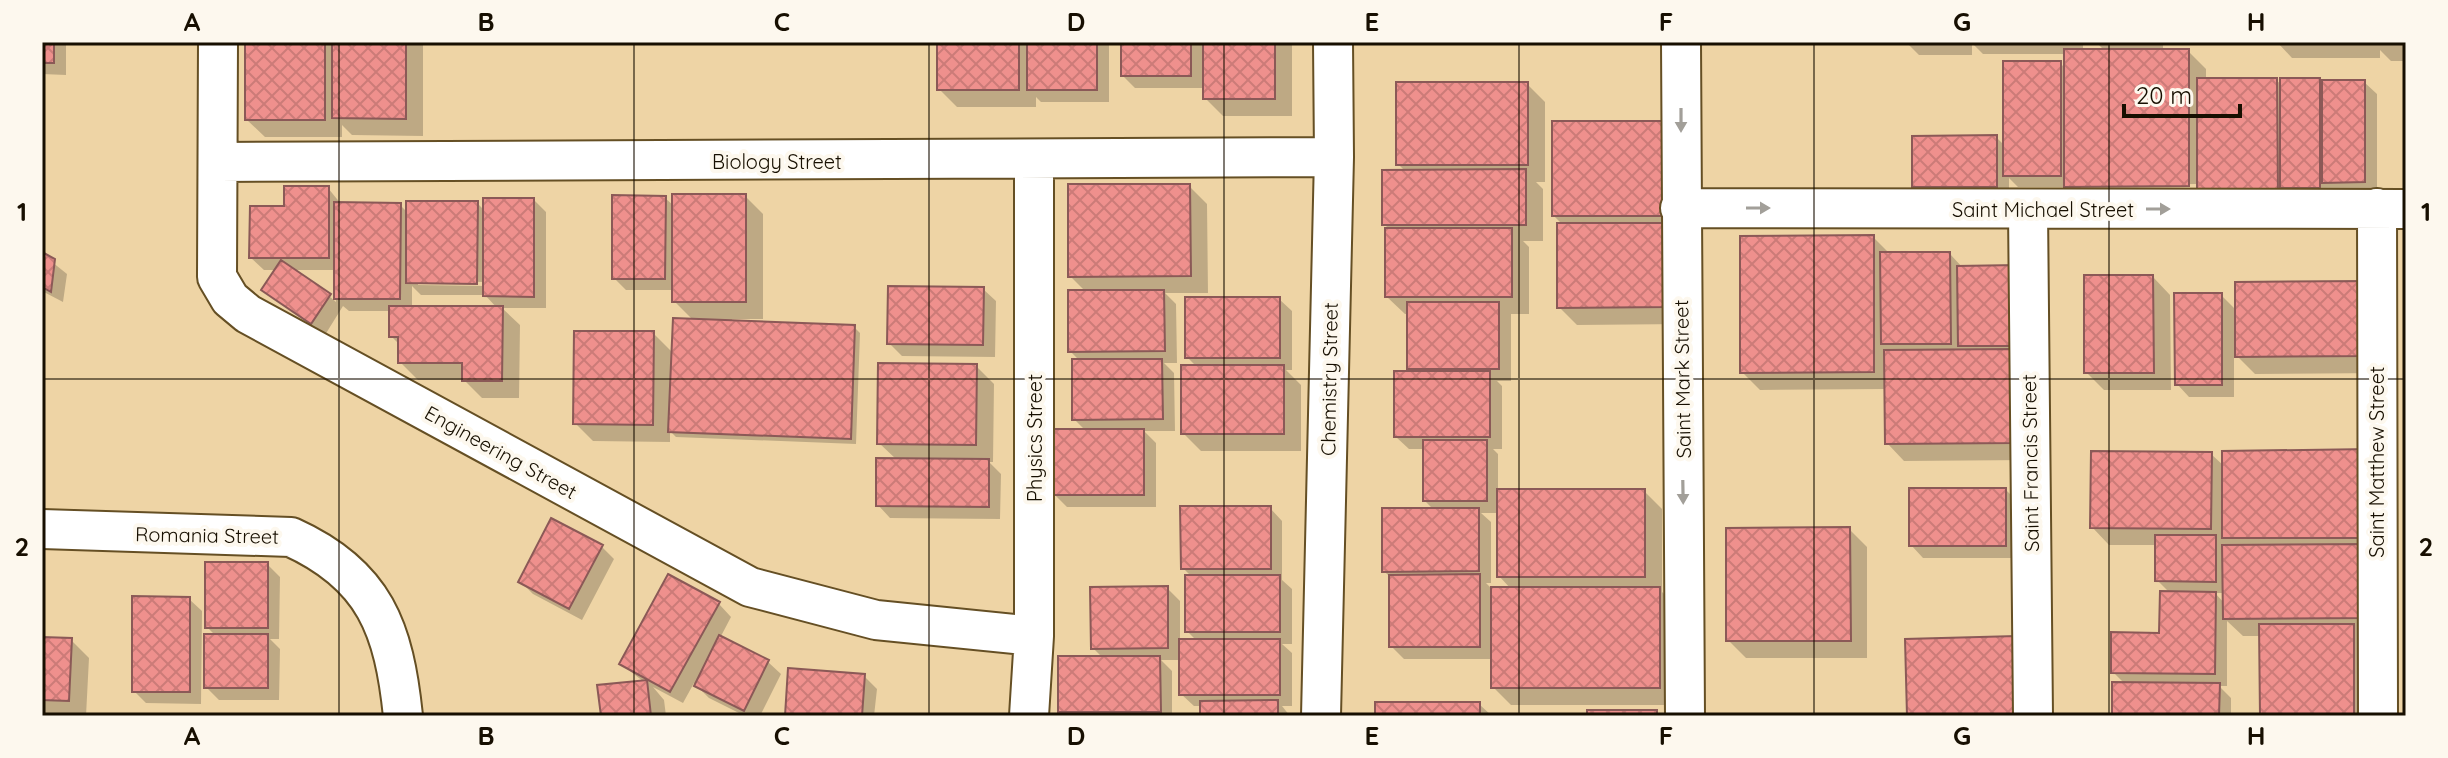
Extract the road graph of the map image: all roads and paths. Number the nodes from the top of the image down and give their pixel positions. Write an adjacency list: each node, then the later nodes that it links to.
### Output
1 (218, 42): 6 (street, Engineering Street)
2 (1333, 42): 4 (street, Chemistry Street)
3 (1681, 42): 7 (street, Saint Mark Street, one-way to 7)
4 (1334, 157): 5 (street, Biology Street); 15 (street, Chemistry Street)
5 (1034, 161): 6 (street, Biology Street); 12 (street, Physics Street)
6 (220, 162): 12 (street, Engineering Street)
7 (1680, 208): 9 (street, Saint Michael Street, one-way to 9); 16 (street, Saint Mark Street, one-way to 16)
8 (2392, 208): 9 (street, Saint Michael Street, one-way to 8); 11 (street, Saint Matthew Street)
9 (2028, 210): 17 (street, Saint Francis Street)
10 (42, 529): 13 (street, Romania Street)
11 (2391, 572): 18 (street, Saint Matthew Street)
12 (1034, 636): 14 (street, Physics Street)
13 (403, 716)
14 (1029, 716)
15 (1321, 716)
16 (1685, 716)
17 (2033, 716)
18 (2378, 716)

